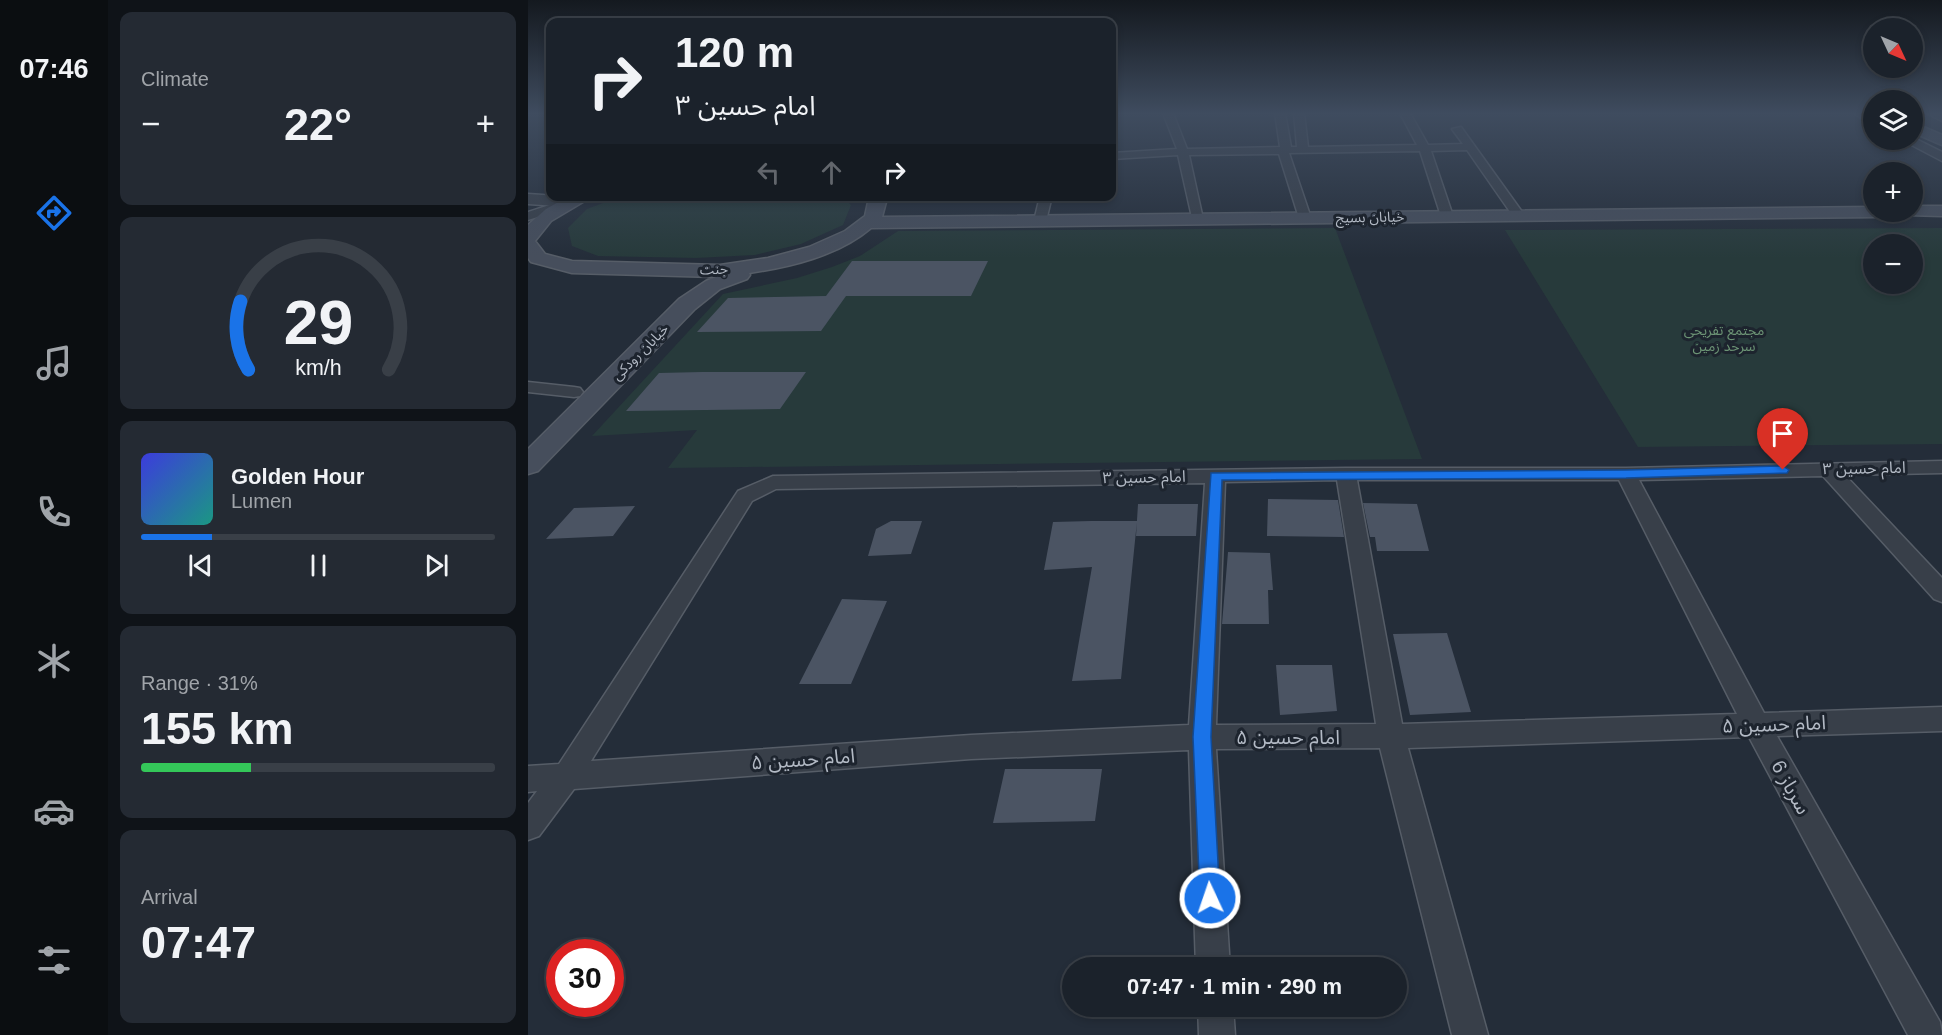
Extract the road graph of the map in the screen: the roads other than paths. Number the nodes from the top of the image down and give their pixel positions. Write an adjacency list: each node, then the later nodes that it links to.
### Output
1 (1185, 161): 17 (street)
2 (1287, 161): 16 (street)
3 (1429, 161): 14 (street)
4 (1482, 161): 15 (street)
5 (528, 199): 6 (street)
6 (546, 200)
7 (574, 201): 13 (street); 20 (main road)
8 (877, 201): 19 (main road)
9 (1045, 201): 18 (street)
10 (1923, 211): 11 (main road)
11 (1942, 211)
12 (1863, 212): 15 (main road, خیابان بسیج)
13 (528, 216)
14 (1447, 216): 15 (main road, خیابان بسیج); 16 (main road, خیابان بسیج)
15 (1519, 216)
16 (1305, 218): 17 (main road, خیابان بسیج)
17 (1197, 219): 18 (main road, خیابان بسیج)
18 (1040, 221): 19 (main road, خیابان بسیج)
19 (866, 223): 22 (main road, جنت)
20 (528, 238)
21 (528, 245): 23 (main road, جنت)
22 (770, 264): 23 (main road, جنت); 27 (main road, خیابان رودکی)
23 (669, 270): 25 (main road, خیابان رودکی)
24 (528, 387): 25 (street)
25 (574, 392): 26 (main road, خیابان رودکی)
26 (528, 437)
27 (528, 465)
28 (1942, 467): 29 (street, امام حسین ۳)
29 (1828, 469): 31 (street, امام حسین ۳); 33 (street)
30 (1346, 474): 31 (street, امام حسین ۳); 32 (street, امام حسین ۳); 36 (street)
31 (1626, 474): 35 (street, سرباز 6)
32 (1215, 476): 37 (street); 38 (street, امام حسین ۳)
33 (1942, 593)
34 (1942, 719): 35 (street, امام حسین ۵)
35 (1757, 725): 36 (street, امام حسین ۵); 45 (street, سرباز 6)
36 (1391, 736): 37 (street, امام حسین ۵); 44 (street)
37 (1202, 737): 38 (street, امام حسین ۵); 41 (street)
38 (566, 777): 39 (street, امام حسین ۵); 40 (street)
39 (528, 779)
40 (528, 826)
41 (1212, 957)
42 (1216, 1017): 43 (street)
43 (1217, 1035)
44 (1470, 1035)
45 (1927, 1035)

